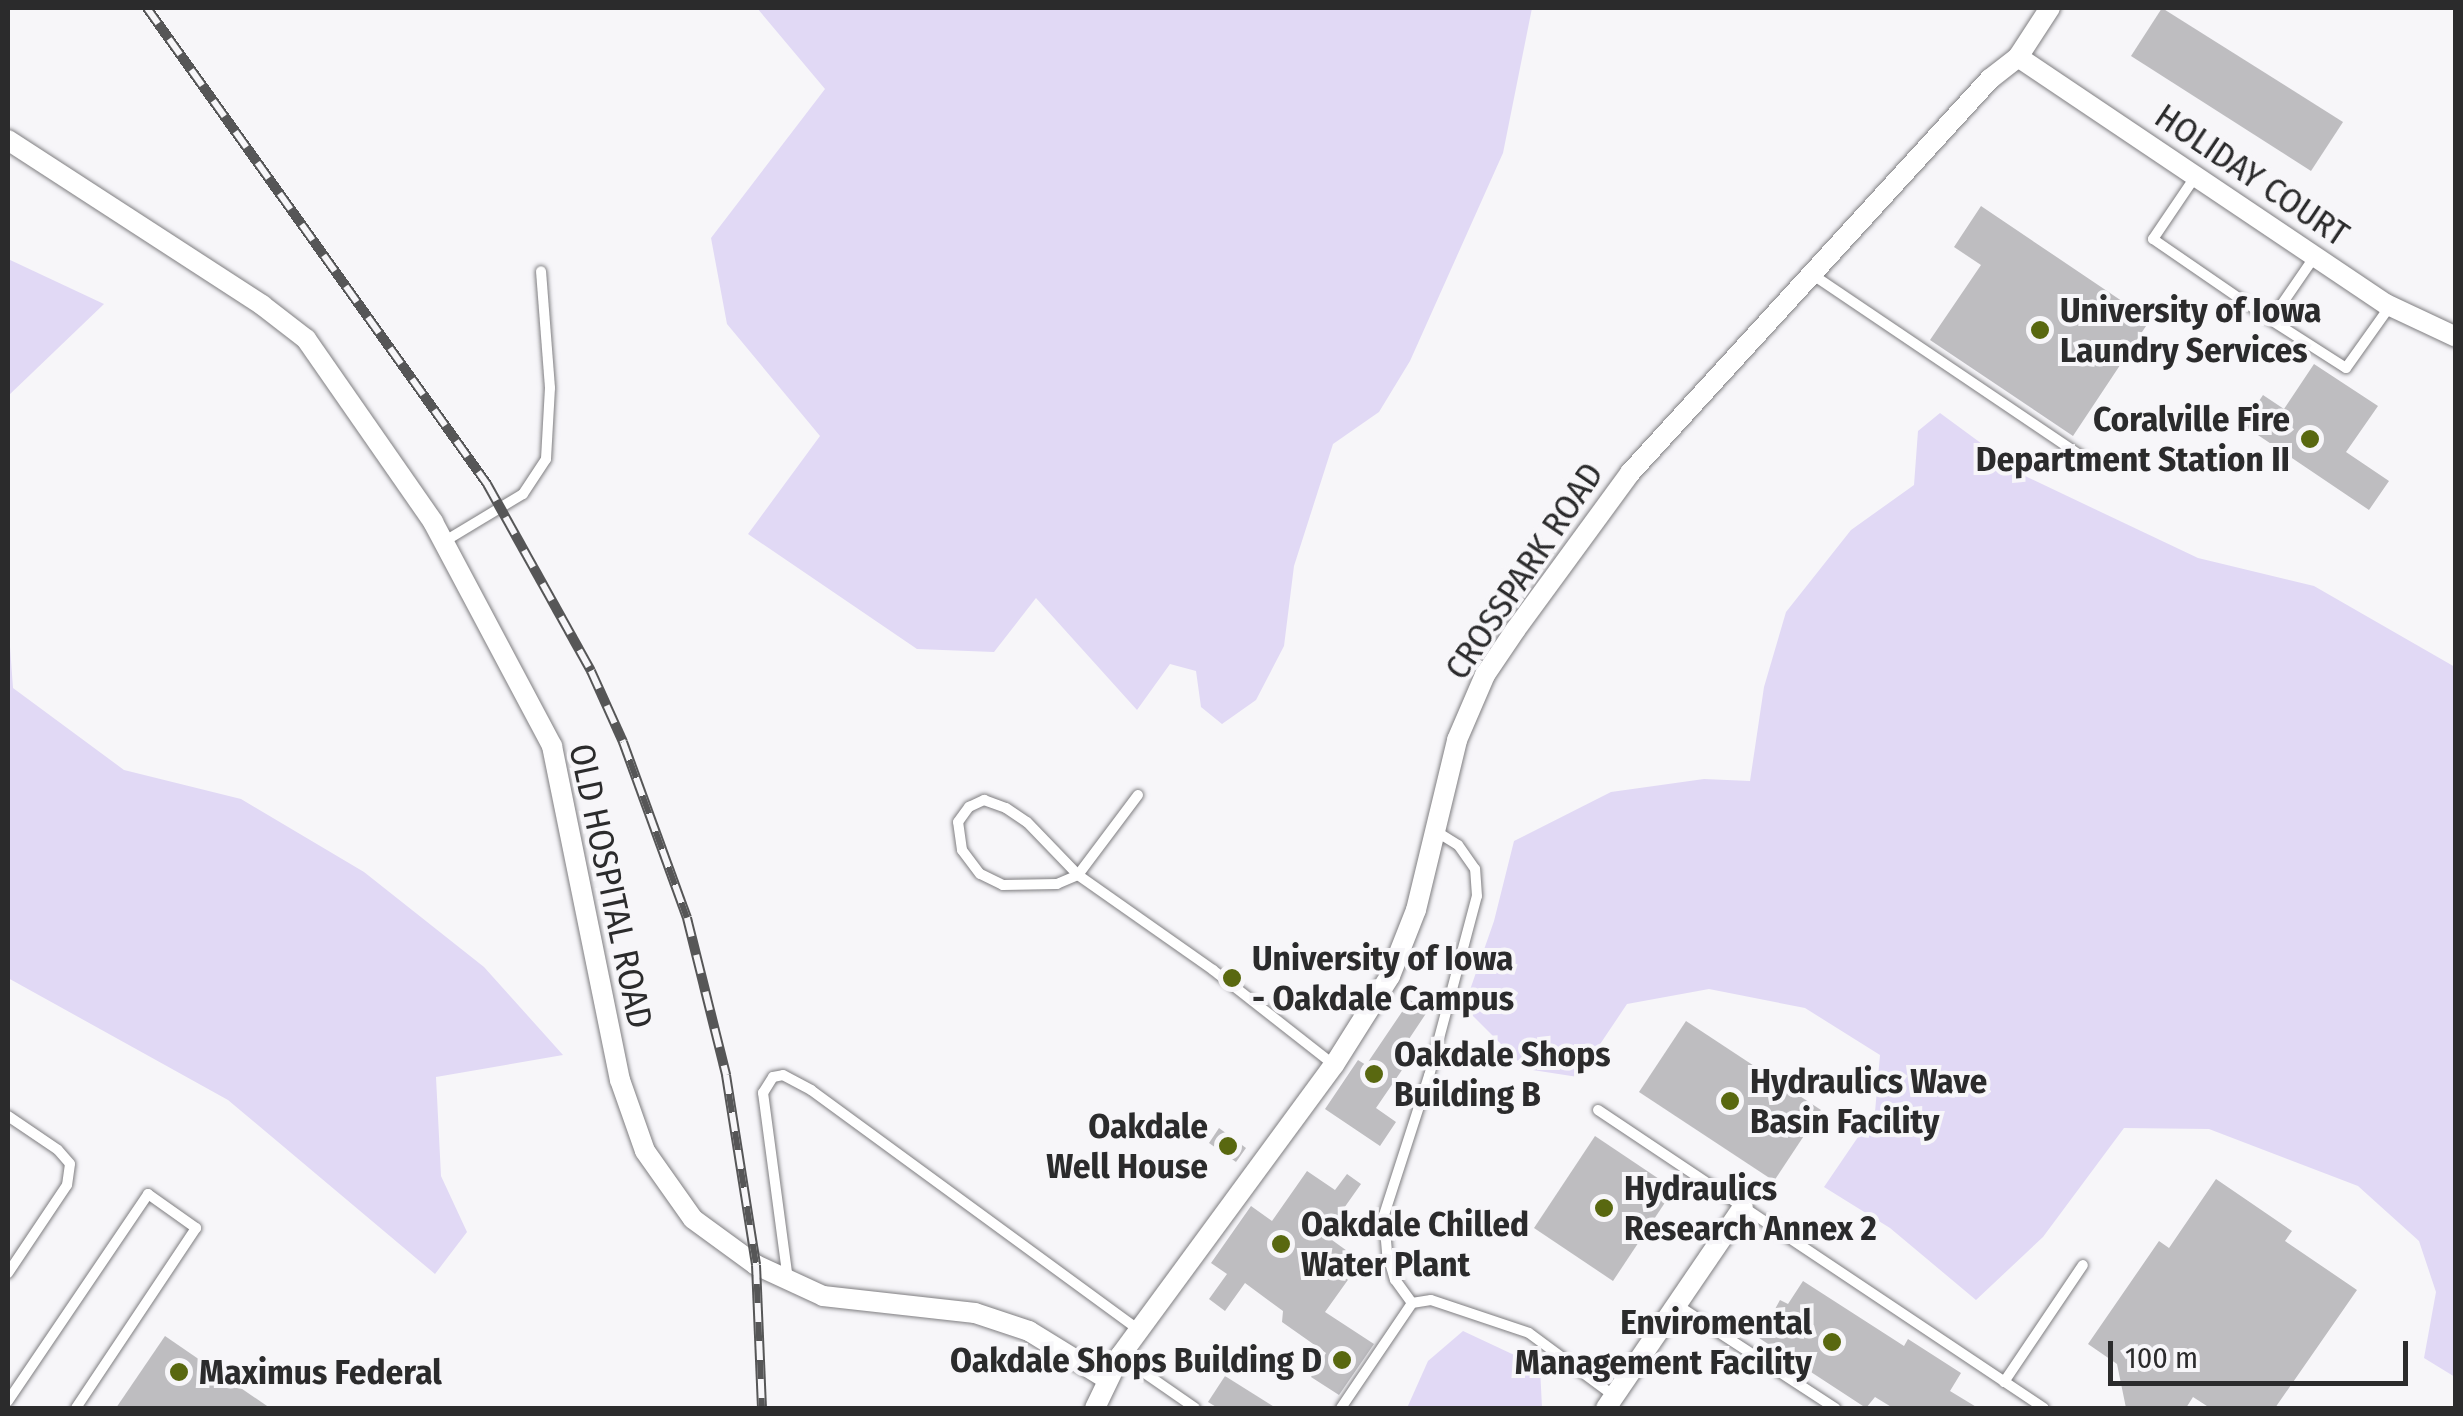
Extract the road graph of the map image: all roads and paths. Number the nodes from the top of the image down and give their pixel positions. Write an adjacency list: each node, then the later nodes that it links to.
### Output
1 (2050, 8): 2 (street, CROSSPARK ROAD)
2 (2018, 56): 4 (street, HOLIDAY COURT); 7 (street, CROSSPARK ROAD)
3 (8, 140): 12 (street, OLD HOSPITAL ROAD)
4 (2196, 176): 5 (street, HOLIDAY COURT); 9 (lane)
5 (2315, 256): 8 (street, HOLIDAY COURT); 9 (lane)
6 (541, 270): 12 (lane)
7 (1810, 272): 11 (lane); 14 (street, CROSSPARK ROAD)
8 (2390, 306): 9 (lane); 10 (street, HOLIDAY COURT)
9 (2271, 320)
10 (2456, 337)
11 (2090, 462)
12 (444, 541): 22 (street, OLD HOSPITAL ROAD)
13 (1138, 794): 15 (lane)
14 (1434, 830): 16 (street, CROSSPARK ROAD); 23 (lane)
15 (1078, 875): 15 (lane); 16 (lane)
16 (1334, 1065): 25 (street, CROSSPARK ROAD)
17 (1598, 1110): 19 (lane)
18 (8, 1116): 21 (lane)
19 (1743, 1208): 24 (street); 28 (lane)
20 (2083, 1265): 28 (lane)
21 (8, 1273)
22 (788, 1281): 25 (lane); 27 (street, OLD HOSPITAL ROAD)
23 (1412, 1303): 30 (lane); 34 (lane)
24 (1676, 1305): 30 (street); 35 (lane)
25 (1140, 1330): 26 (street, CROSSPARK ROAD)
26 (1120, 1356): 27 (street, CROSSPARK ROAD); 33 (lane)
27 (1107, 1379): 32 (street, CROSSPARK ROAD)
28 (2004, 1382): 36 (lane)
29 (8, 1401): 31 (lane)
30 (1610, 1402)
31 (76, 1408)
32 (1095, 1408)
33 (1196, 1408)
34 (1341, 1408)
35 (1835, 1408)
36 (2044, 1408)

